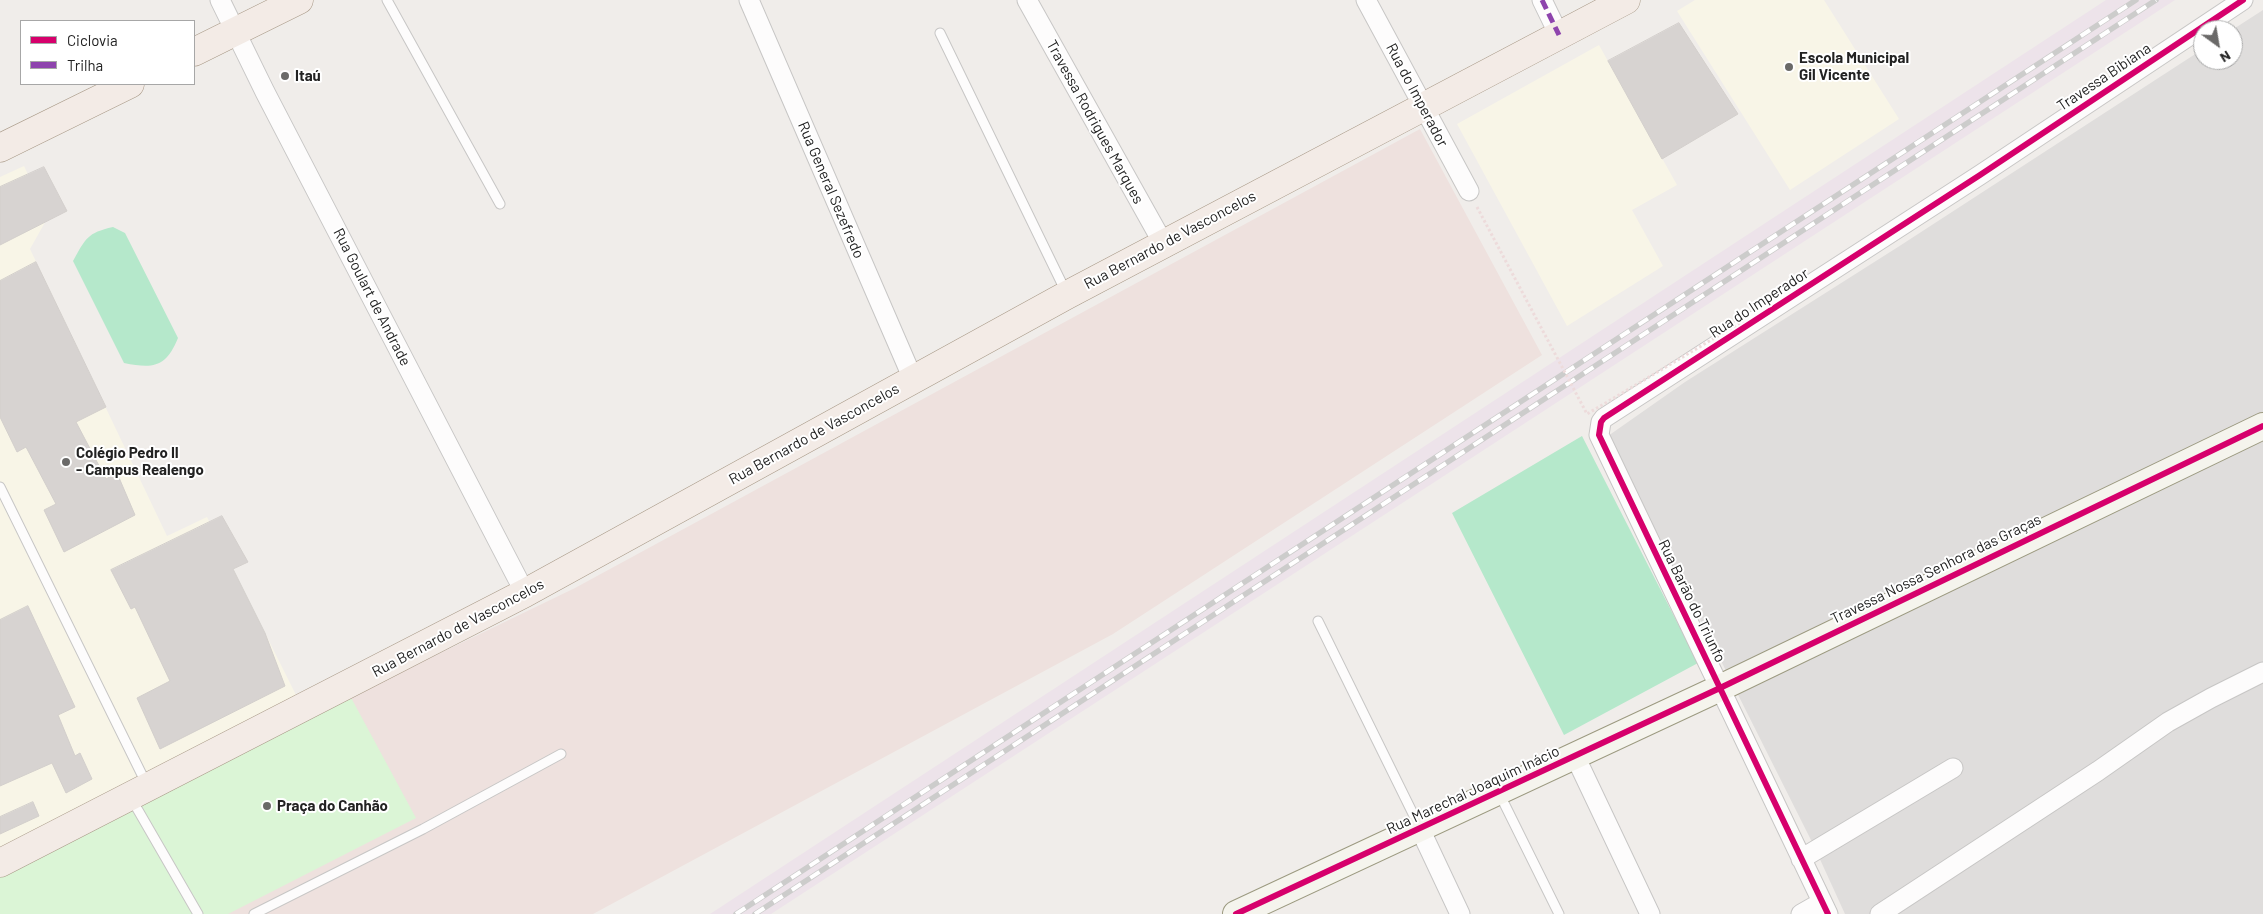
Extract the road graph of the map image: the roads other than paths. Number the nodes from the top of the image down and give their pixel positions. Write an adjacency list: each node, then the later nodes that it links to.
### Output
1 (220, 0): 10 (street, Rua Goulart de Andrade)
2 (299, 0): 10 (main road)
3 (387, 0): 19 (lane)
4 (749, 0): 22 (street, Rua General Sezefredo)
5 (1027, 0): 20 (street, Travessa Rodrigues Marques)
6 (1366, 0): 15 (street, Rua do Imperador)
7 (1542, 0): 12 (street)
8 (1626, 0): 12 (main road, Rua Bernardo de Vasconcelos)
9 (2243, 0): 18 (street, Travessa Bibiana)
10 (236, 32): 13 (main road); 26 (street, Rua Goulart de Andrade)
11 (940, 33): 21 (lane)
12 (1559, 35): 15 (main road, Rua Bernardo de Vasconcelos)
13 (195, 52)
14 (128, 85): 16 (main road)
15 (1423, 106): 17 (street, Rua do Imperador); 20 (main road, Rua Bernardo de Vasconcelos)
16 (0, 148)
17 (1473, 199)
18 (1942, 199): 24 (street, Rua do Imperador)
19 (500, 204)
20 (1163, 243): 21 (main road, Rua Bernardo de Vasconcelos)
21 (1067, 295): 22 (main road, Rua Bernardo de Vasconcelos)
22 (913, 379): 26 (main road, Rua Bernardo de Vasconcelos)
23 (2263, 426): 29 (street, Travessa Nossa Senhora das Graças)
24 (1599, 435): 29 (street, Rua Barão do Triunfo)
25 (0, 487): 34 (lane)
26 (525, 594): 34 (main road, Rua Bernardo de Vasconcelos)
27 (1318, 620): 35 (lane)
28 (2263, 672): 46 (street)
29 (1720, 688): 31 (street, Rua Marechal Joaquim Inácio); 36 (street, Rua Barão do Triunfo)
30 (561, 754): 40 (lane)
31 (1575, 756): 33 (street, Rua Marechal Joaquim Inácio); 44 (street)
32 (1953, 768): 36 (street)
33 (1499, 792): 35 (street, Rua Marechal Joaquim Inácio); 43 (lane)
34 (140, 793): 37 (main road, Rua Bernardo de Vasconcelos); 39 (lane)
35 (1420, 829): 41 (street, Rua Marechal Joaquim Inácio); 42 (street)
36 (1801, 859): 38 (street, Rua Barão do Triunfo)
37 (0, 864)
38 (1825, 908): 45 (street)
39 (198, 914)
40 (254, 914)
41 (1236, 914)
42 (1460, 914)
43 (1559, 914)
44 (1650, 914)
45 (1801, 914)
46 (1880, 914)

